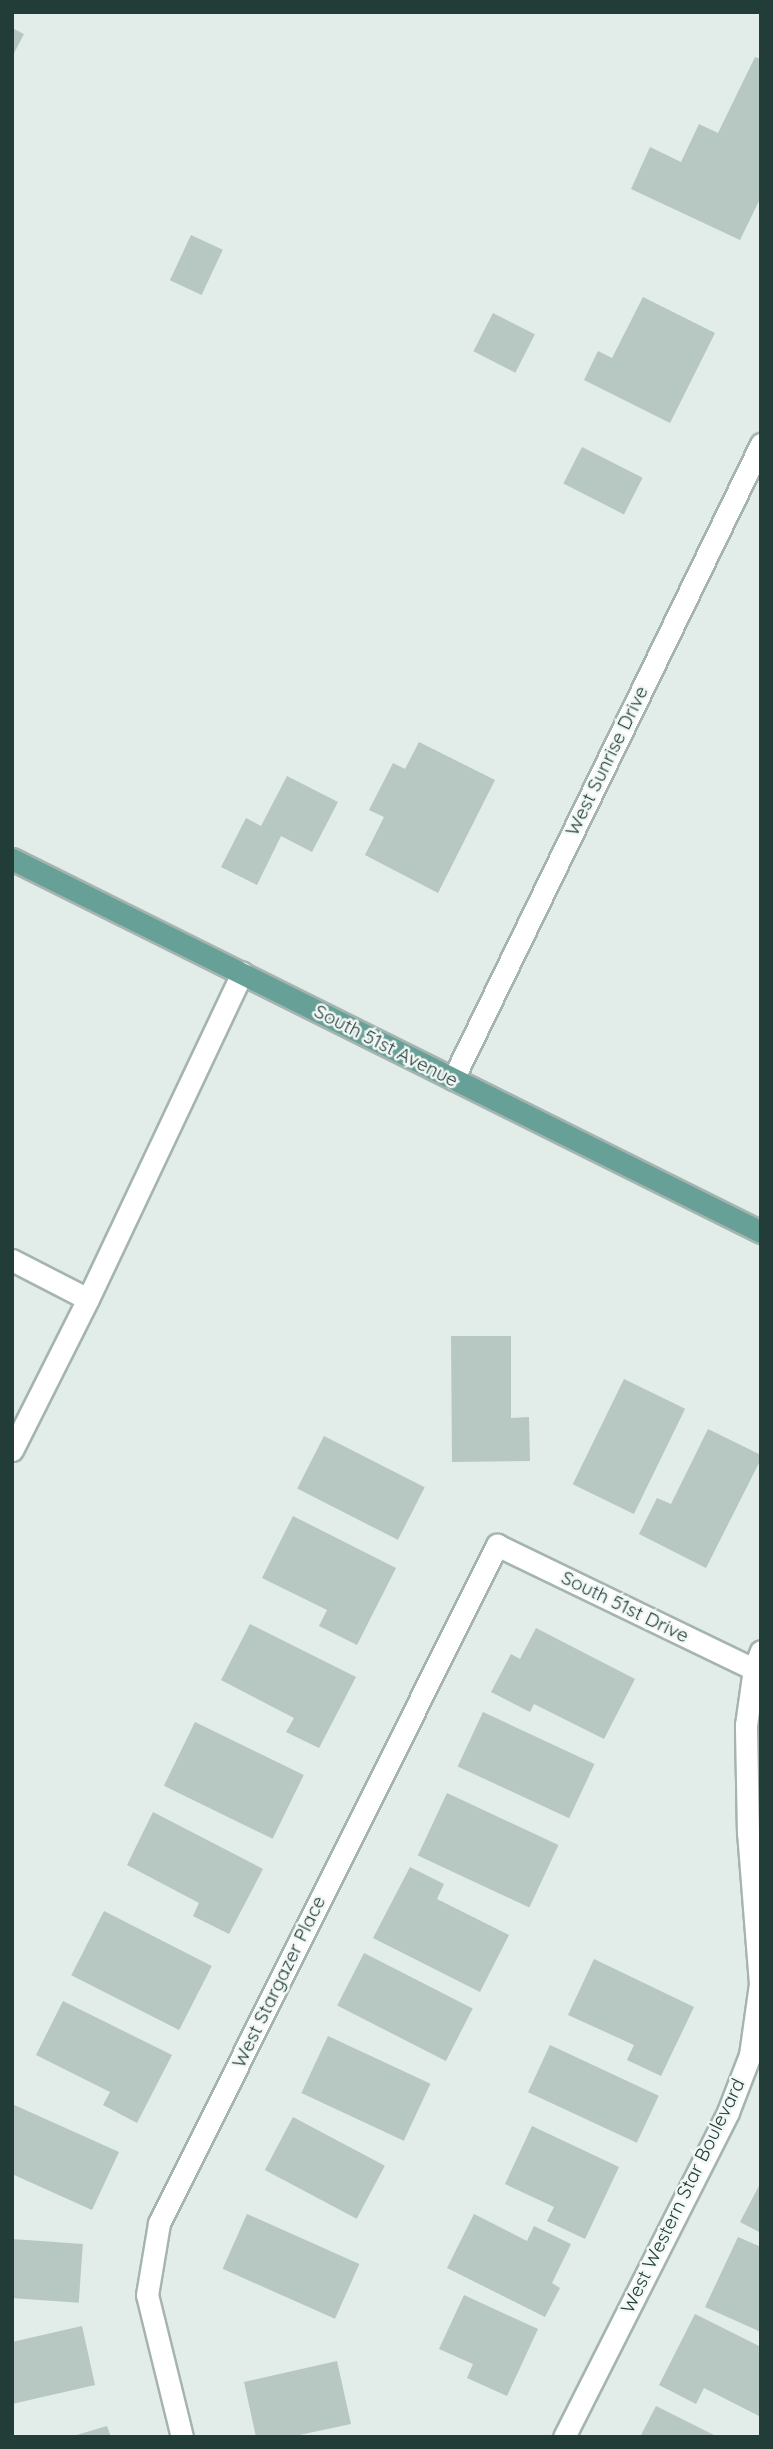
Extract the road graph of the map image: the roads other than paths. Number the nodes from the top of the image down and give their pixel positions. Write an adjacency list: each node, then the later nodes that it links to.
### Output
1 (761, 444): 4 (street, West Sunrise Drive)
2 (12, 859): 3 (main road, South 51st Avenue)
3 (242, 973): 4 (main road, South 51st Avenue); 7 (street)
4 (453, 1079): 5 (main road, South 51st Avenue)
5 (761, 1232)
6 (12, 1260): 7 (street)
7 (88, 1299): 8 (street)
8 (12, 1450)
9 (497, 1545): 10 (street, South 51st Drive); 12 (street, West Stargazer Place)
10 (757, 1660): 11 (street, West Western Star Boulevard)
11 (754, 1833): 13 (street, West Western Star Boulevard)
12 (182, 2437)
13 (564, 2437)

